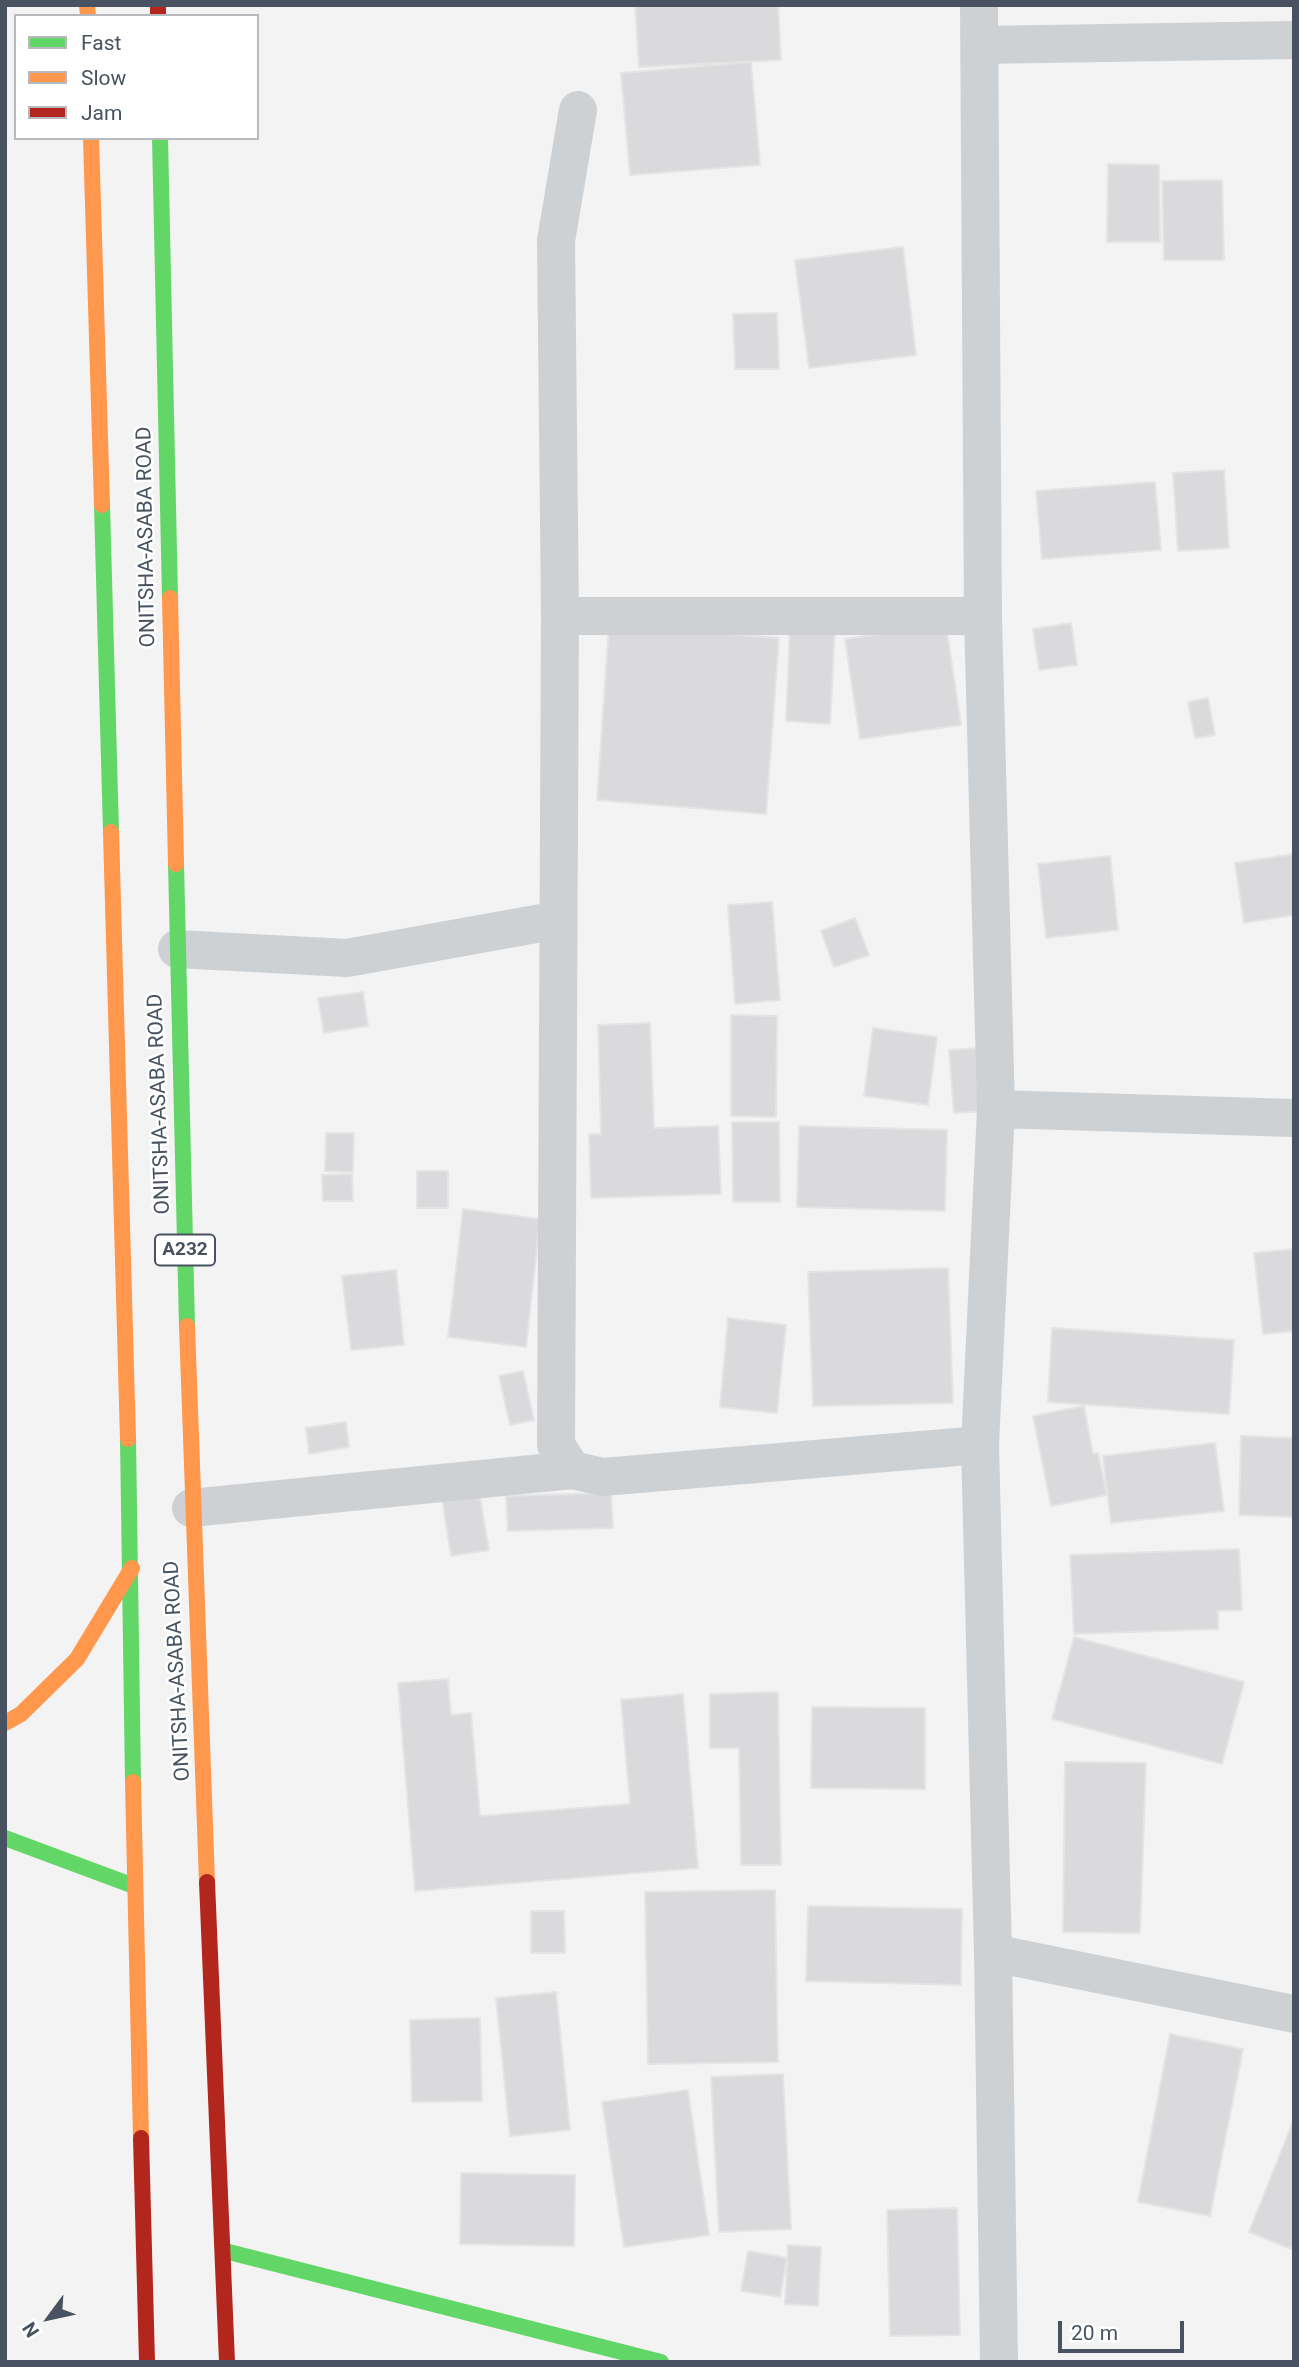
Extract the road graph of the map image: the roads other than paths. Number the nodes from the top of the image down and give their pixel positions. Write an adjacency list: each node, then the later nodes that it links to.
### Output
1 (979, 5): 3 (street)
2 (1294, 40): 3 (street)
3 (980, 45): 8 (street)
4 (578, 110): 7 (street)
5 (91, 140): 16 (main road)
6 (160, 140): 10 (main road, ONITSHA-ASABA ROAD / A232)
7 (560, 616): 8 (street); 9 (street)
8 (983, 616): 11 (street)
9 (558, 920): 10 (street); 14 (street)
10 (177, 950): 15 (main road, ONITSHA-ASABA ROAD / A232)
11 (996, 1109): 12 (street); 13 (street)
12 (1294, 1118)
13 (980, 1445): 14 (street); 20 (street)
14 (572, 1470): 15 (street)
15 (191, 1508): 22 (main road, ONITSHA-ASABA ROAD / A232)
16 (132, 1568): 17 (main road); 19 (main road)
17 (5, 1723)
18 (5, 1838): 19 (main road)
19 (134, 1886): 23 (main road)
20 (993, 1953): 21 (street); 26 (street)
21 (1294, 2014)
22 (225, 2251): 24 (main road, ONITSHA-ASABA ROAD / A232); 25 (main road)
23 (147, 2362)
24 (227, 2362)
25 (661, 2362)
26 (999, 2362)

